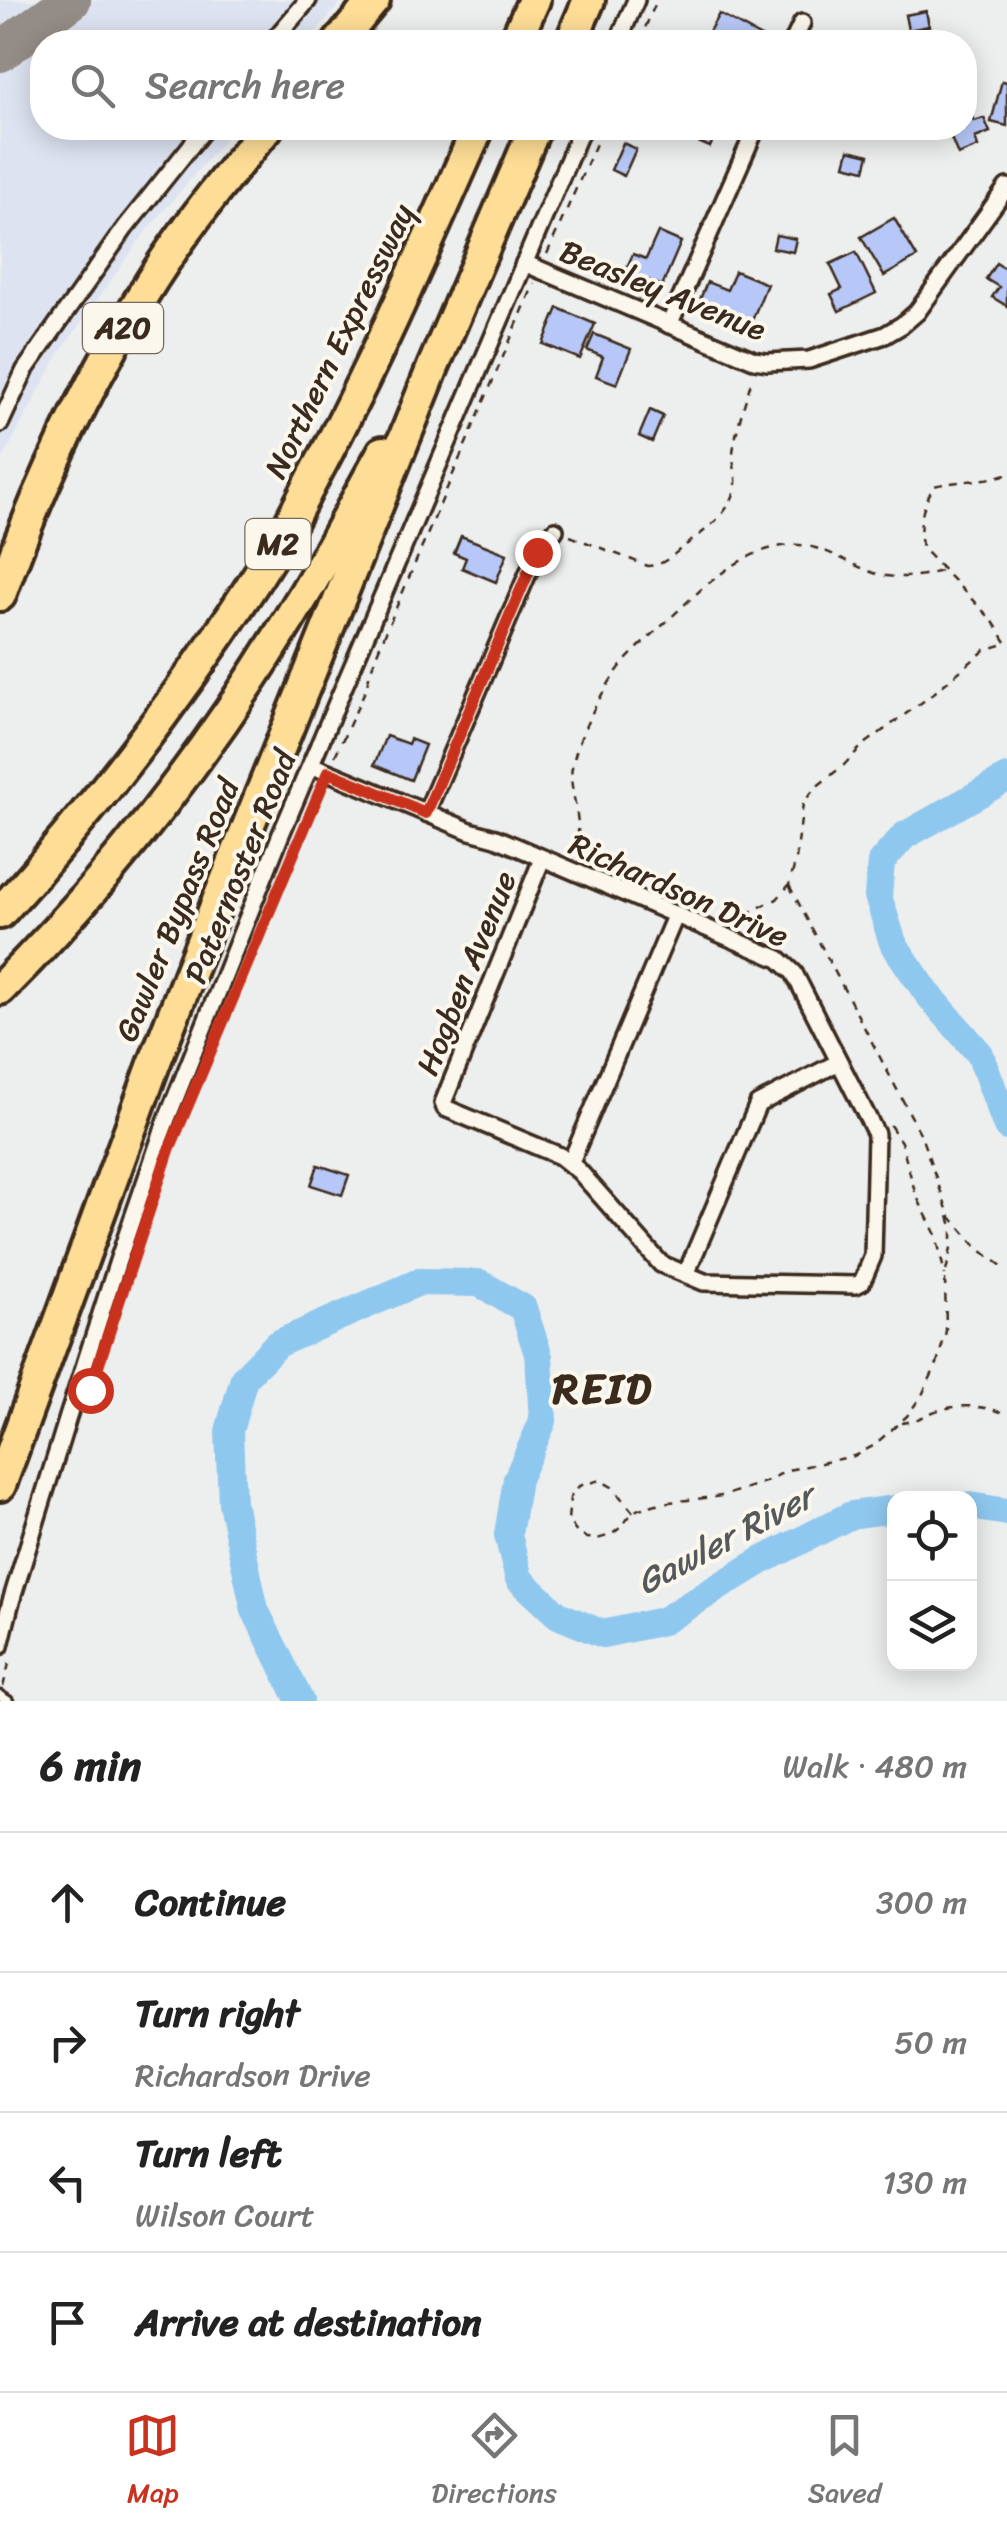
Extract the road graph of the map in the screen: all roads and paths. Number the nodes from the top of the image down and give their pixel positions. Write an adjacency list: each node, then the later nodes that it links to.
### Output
1 (308, 0): 8 (street)
2 (374, 0): 9 (highway)
3 (534, 0): 10 (highway)
4 (589, 0): 11 (highway)
5 (636, 0): 12 (street)
6 (657, 0): 13 (path)
7 (802, 23): 14 (street)
8 (282, 30)
9 (348, 30)
10 (521, 30)
11 (576, 30)
12 (623, 30)
13 (644, 30)
14 (799, 30)
15 (195, 140): 27 (street)
16 (257, 140): 31 (highway, A20)
17 (473, 140): 39 (highway, Northern Expressway / M2)
18 (530, 140): 26 (highway)
19 (578, 140): 23 (street, Paternoster Road)
20 (597, 140): 23 (path)
21 (751, 140): 24 (street)
22 (1007, 187): 25 (street, Beasley Avenue)
23 (532, 266): 24 (street, Beasley Avenue); 33 (street, Paternoster Road); 34 (path)
24 (669, 325): 25 (street, Beasley Avenue)
25 (754, 360): 29 (path)
26 (433, 368): 43 (highway, M2); 53 (highway, Gawler Bypass Road)
27 (0, 424)
28 (1007, 474): 30 (path)
29 (555, 530): 35 (street)
30 (944, 570): 32 (path); 36 (path)
31 (0, 596)
32 (1007, 643): 38 (path)
33 (311, 765): 34 (street, Richardson Drive); 55 (street, Paternoster Road)
34 (328, 772): 35 (street, Richardson Drive); 42 (path)
35 (426, 813): 37 (street, Richardson Drive)
36 (577, 853)
37 (542, 859): 40 (street, Richardson Drive); 46 (street, Hogben Avenue)
38 (789, 884): 41 (path); 47 (path)
39 (0, 913)
40 (676, 914): 41 (street, Richardson Drive); 46 (street)
41 (721, 934): 44 (street, Richardson Drive)
42 (252, 950)
43 (0, 989)
44 (839, 1062): 45 (street, Richardson Drive); 49 (street)
45 (873, 1127): 49 (street, Richardson Drive); 50 (path)
46 (570, 1164): 49 (street)
47 (948, 1214): 48 (path); 50 (path)
48 (1007, 1270)
49 (686, 1274)
50 (945, 1277): 52 (path)
51 (1007, 1414): 52 (path)
52 (900, 1423): 54 (path)
53 (0, 1484)
54 (633, 1512): 54 (path)
55 (5, 1652): 56 (path)
56 (0, 1696): 57 (lane)
57 (8, 1701)

